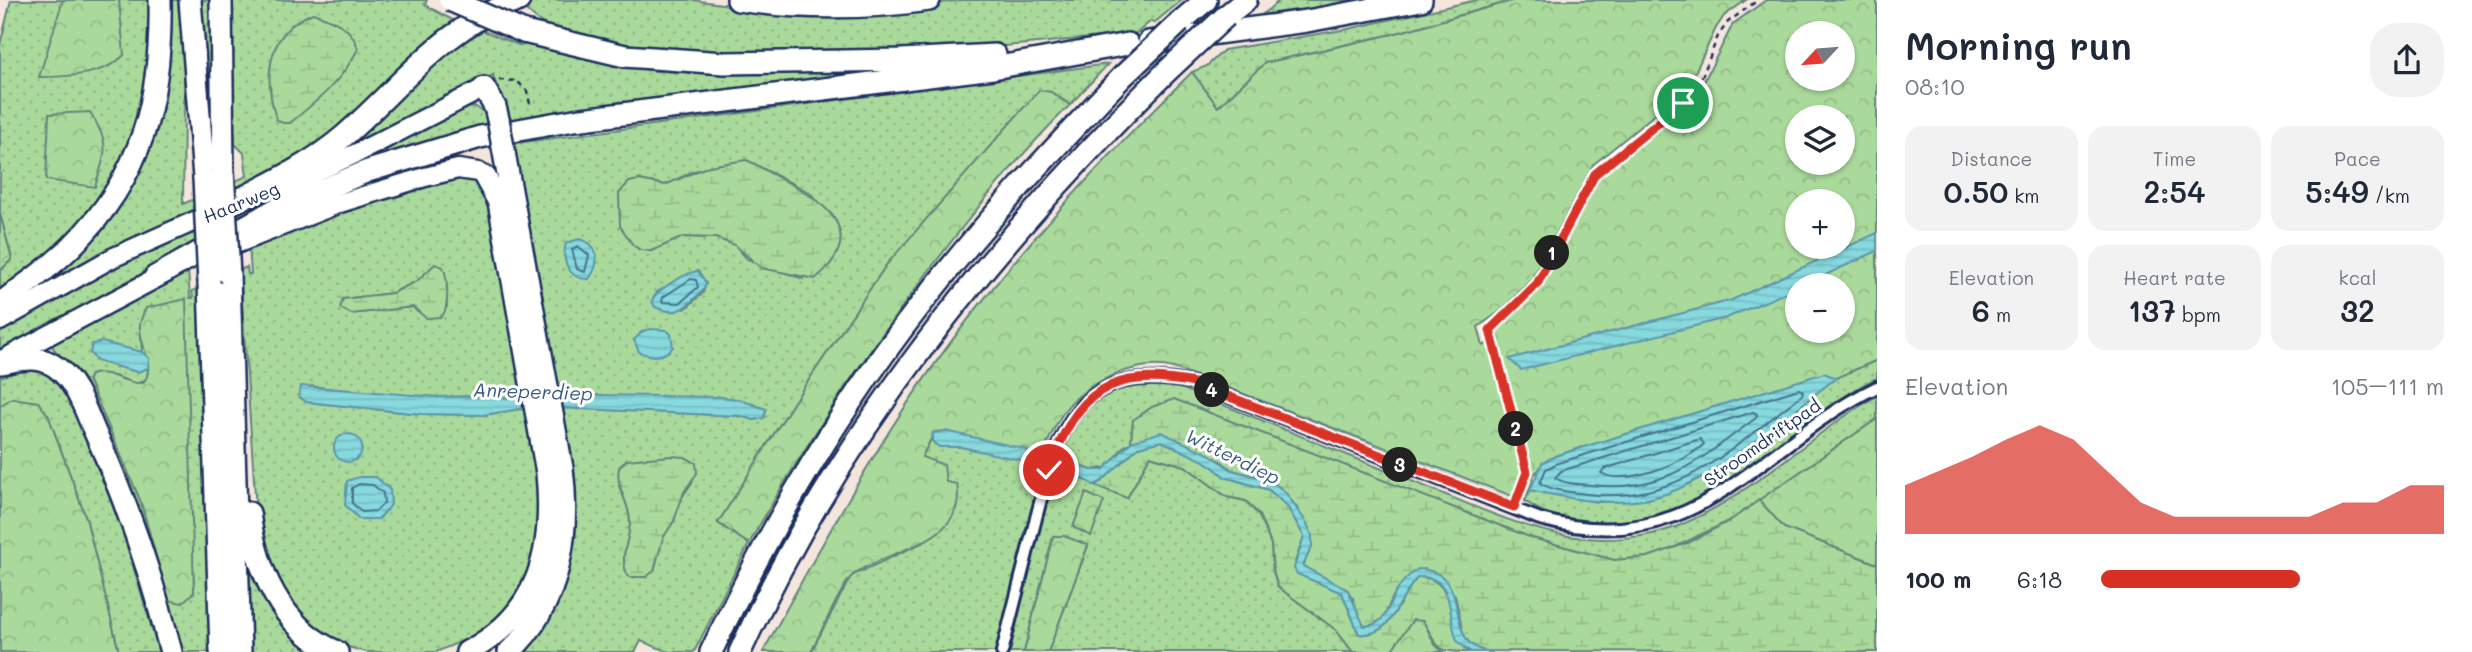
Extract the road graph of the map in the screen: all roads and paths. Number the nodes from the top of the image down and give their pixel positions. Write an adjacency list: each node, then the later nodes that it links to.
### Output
1 (160, 0): 20 (highway)
2 (190, 0): 15 (highway)
3 (221, 0): 15 (highway)
4 (450, 0): 12 (highway, bridge)
5 (519, 0): 17 (highway)
6 (738, 0): 7 (highway)
7 (929, 0)
8 (1206, 0): 34 (highway, bridge)
9 (1246, 0): 35 (highway, bridge)
10 (1421, 0): 12 (highway)
11 (1758, 0): 27 (path)
12 (1128, 44): 18 (highway)
13 (484, 88): 14 (path); 17 (main road, Haarweg); 23 (highway, bridge)
14 (530, 104)
15 (214, 174): 19 (highway, bridge)
16 (485, 177): 18 (main road, Haarweg); 23 (highway)
17 (221, 209): 21 (main road, Haarweg)
18 (155, 277): 22 (main road, Haarweg)
19 (219, 279): 25 (highway); 29 (highway)
20 (0, 304)
21 (0, 321)
22 (0, 362): 28 (highway)
23 (539, 385): 26 (highway)
24 (1877, 387): 27 (street, Stroomdriftpad)
25 (235, 397): 30 (highway); 31 (highway)
26 (546, 422): 32 (highway); 33 (highway)
27 (1514, 507): 36 (street, Stroomdriftpad)
28 (171, 652)
29 (221, 652)
30 (240, 652)
31 (337, 652)
32 (467, 652)
33 (509, 652)
34 (710, 652)
35 (740, 652)
36 (1002, 652)

